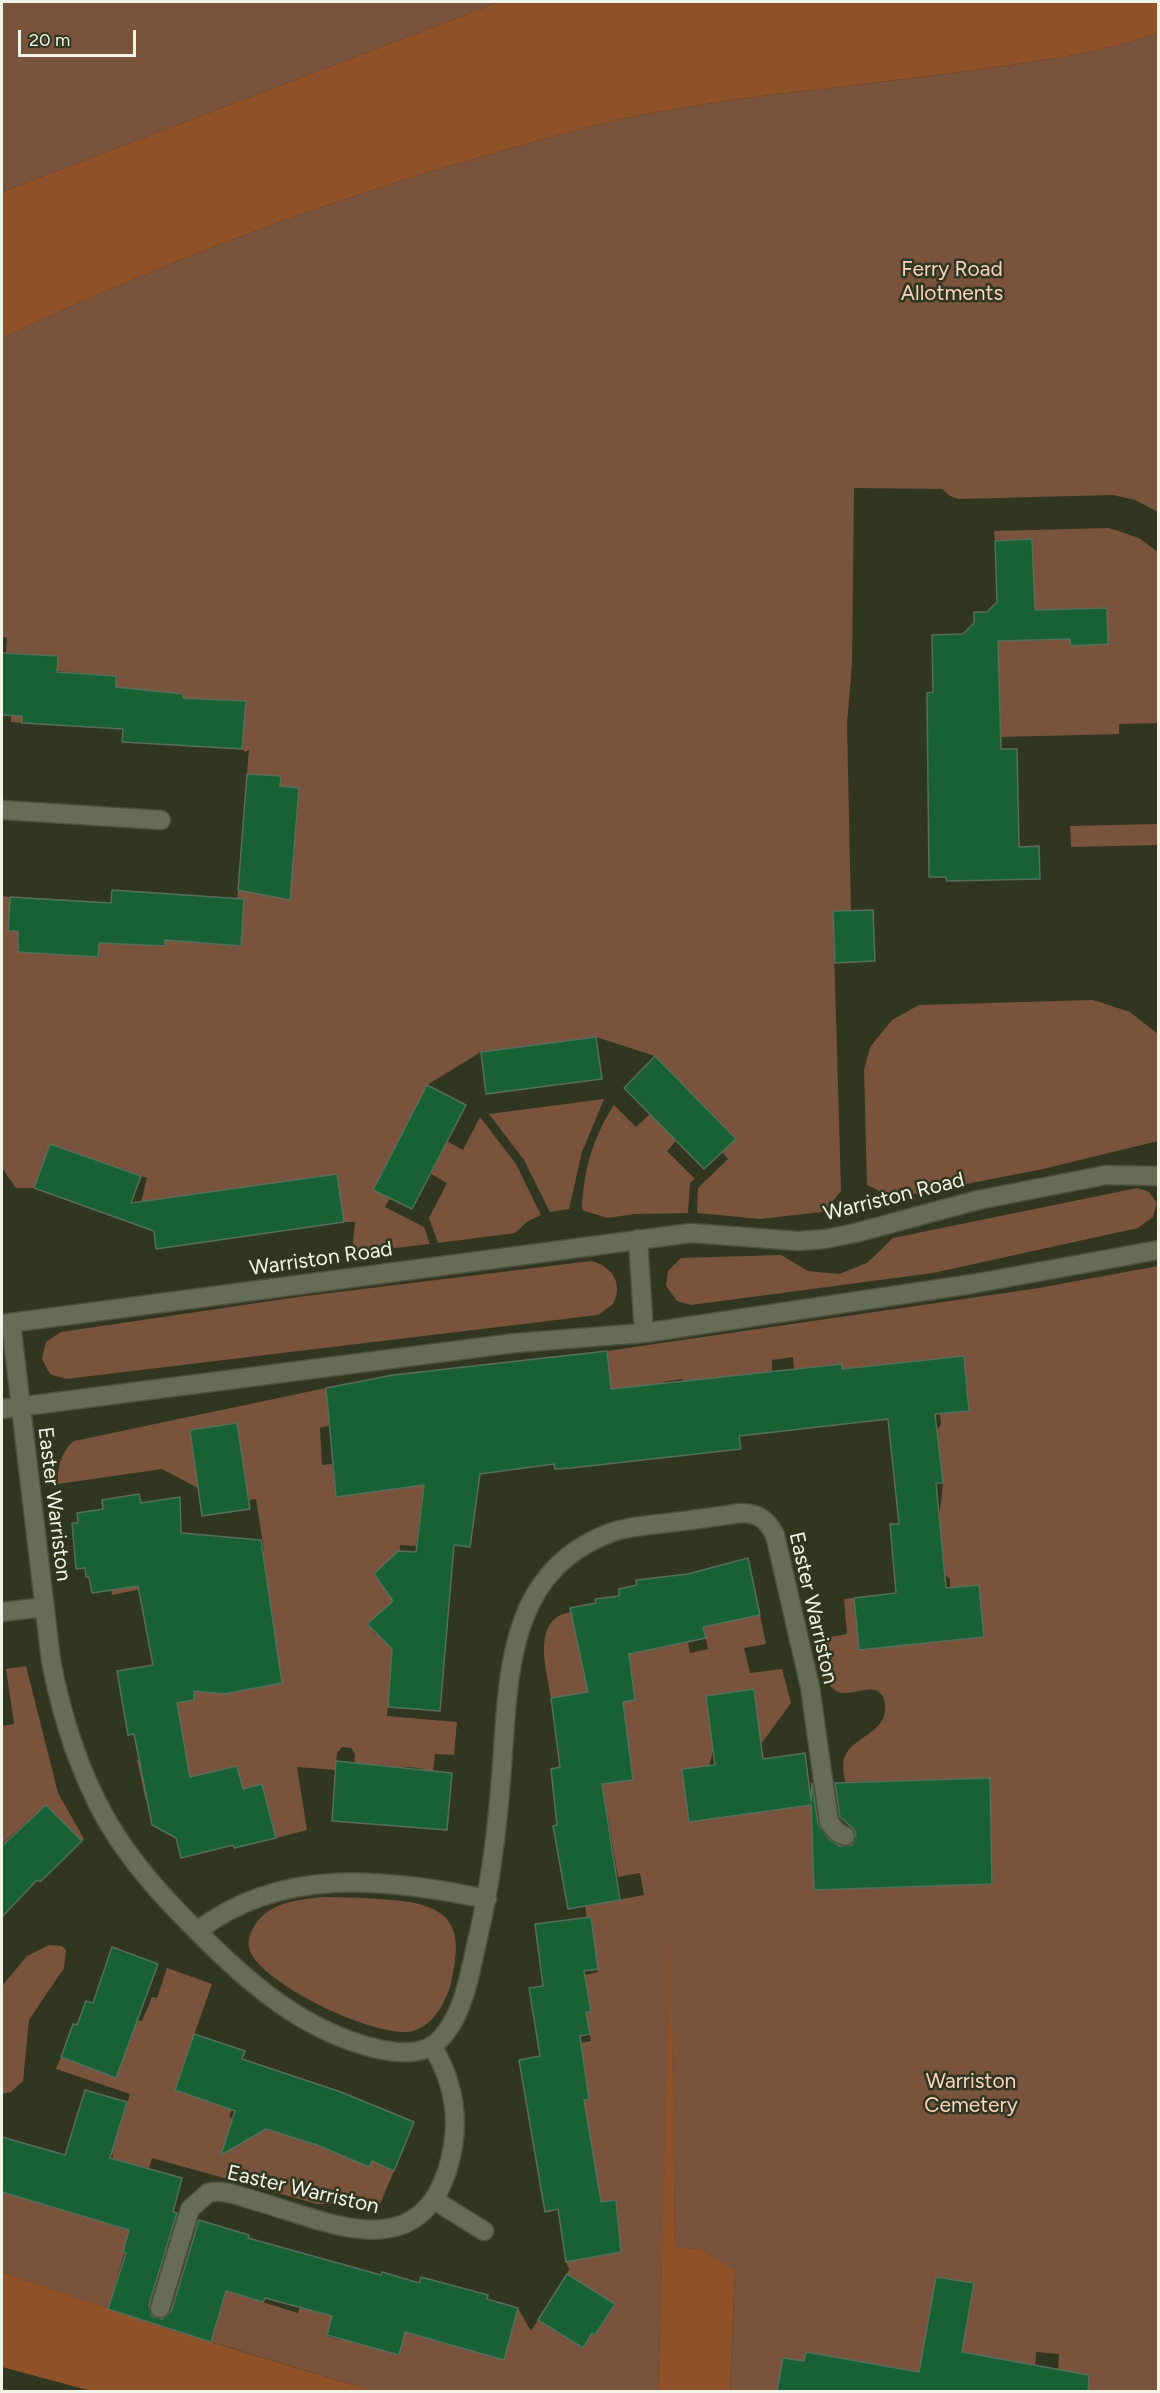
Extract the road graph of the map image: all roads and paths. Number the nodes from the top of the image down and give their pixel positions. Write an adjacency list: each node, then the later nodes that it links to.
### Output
1 (2, 810): 2 (street)
2 (161, 820)
3 (1158, 1176): 4 (street, Warriston Road)
4 (638, 1239): 6 (street, Warriston Road); 7 (street)
5 (1158, 1250): 7 (street)
6 (6, 1323): 8 (street, Warriston Road)
7 (644, 1334): 8 (street)
8 (10, 1408): 9 (street, Easter Warriston)
9 (45, 1607): 10 (street, Easter Warriston); 13 (street, Easter Warriston)
10 (2, 1612)
11 (845, 1836): 12 (street, Easter Warriston)
12 (487, 1899): 13 (street); 14 (street, Easter Warriston)
13 (197, 1931): 14 (street, Easter Warriston)
14 (432, 2046): 15 (street, Easter Warriston)
15 (434, 2200): 16 (street); 17 (street, Easter Warriston)
16 (484, 2231)
17 (160, 2308)

